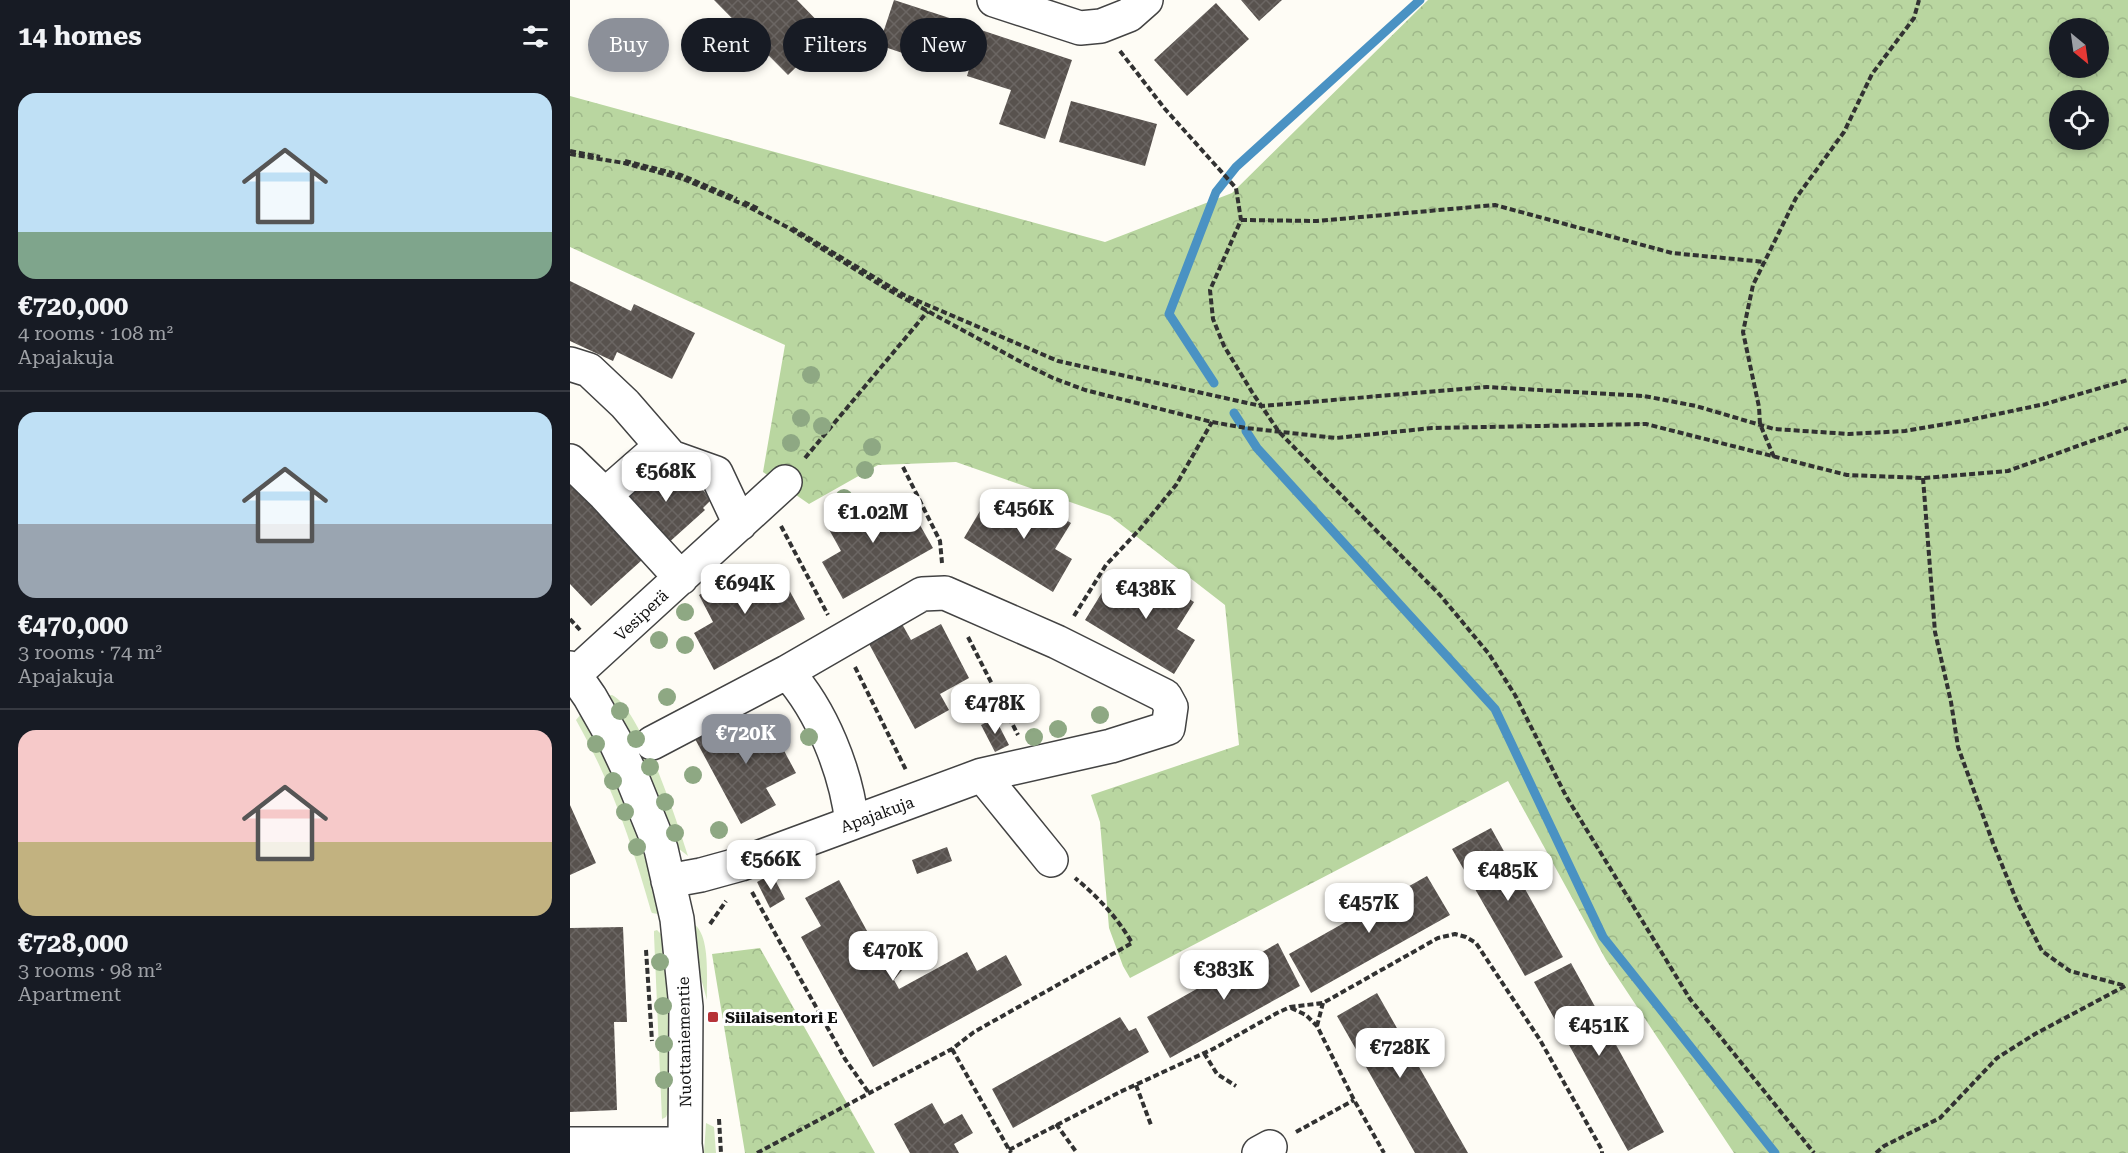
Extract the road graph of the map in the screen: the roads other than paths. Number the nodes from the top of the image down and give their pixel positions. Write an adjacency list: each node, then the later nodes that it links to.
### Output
1 (994, 0): 2 (street)
2 (1146, 0)
3 (570, 364): 4 (street)
4 (661, 446): 7 (street); 8 (street)
5 (570, 461): 7 (street)
6 (776, 490): 8 (street, Vesiperä)
7 (605, 495): 9 (street)
8 (740, 524): 9 (street, Vesiperä)
9 (681, 578): 10 (street, Vesiperä)
10 (573, 671): 16 (street, Nuottaniementie)
11 (787, 672): 12 (street); 13 (street, Apajakuja); 14 (street)
12 (652, 743)
13 (982, 775): 14 (street, Apajakuja); 15 (street)
14 (852, 823): 16 (street, Apajakuja)
15 (1051, 860)
16 (668, 881): 18 (street, Nuottaniementie)
17 (570, 1144): 18 (street)
18 (685, 1149)

